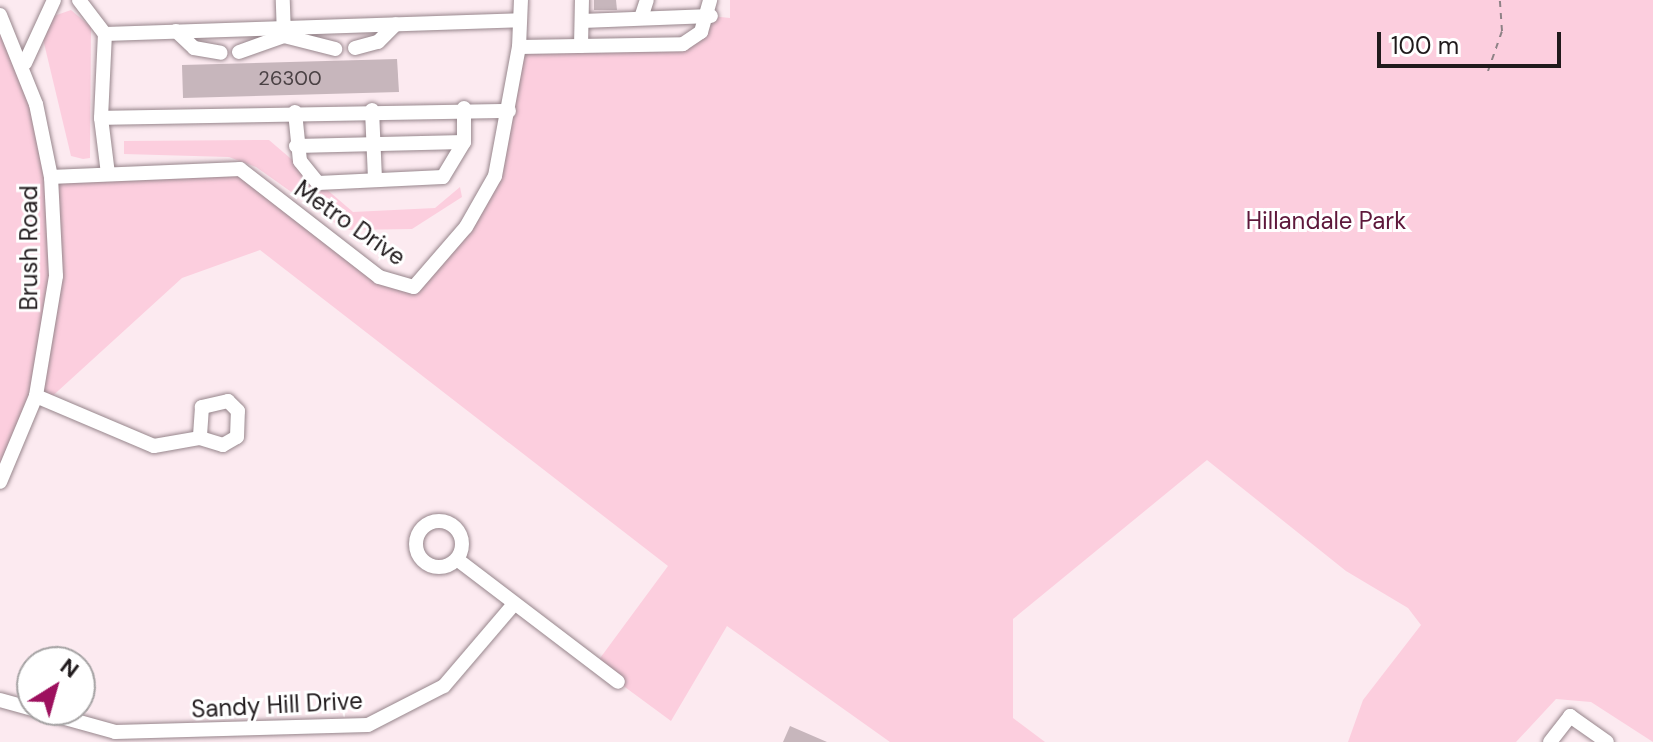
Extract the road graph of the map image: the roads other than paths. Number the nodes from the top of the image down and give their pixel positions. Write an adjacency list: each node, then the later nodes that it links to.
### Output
1 (54, 0): 23 (street)
2 (79, 0): 16 (street)
3 (283, 0): 15 (street)
4 (521, 0): 11 (street, Metro Drive)
5 (582, 0): 12 (street)
6 (647, 0): 10 (street)
7 (710, 0): 9 (street)
8 (0, 15): 23 (street, Brush Road)
9 (711, 16): 10 (street); 17 (street)
10 (641, 18): 12 (street)
11 (520, 20): 13 (street); 18 (street, Metro Drive)
12 (582, 21): 17 (street)
13 (396, 24): 15 (street); 19 (street)
14 (176, 31): 15 (street); 16 (street); 22 (street)
15 (284, 32): 20 (street); 21 (street)
16 (105, 34): 28 (street)
17 (581, 46): 18 (street)
18 (519, 47): 26 (street, Metro Drive)
19 (355, 48)
20 (335, 49)
21 (239, 52)
22 (221, 53)
23 (25, 63): 33 (street, Brush Road)
24 (464, 108): 25 (street); 26 (street); 29 (street)
25 (372, 110): 27 (street); 30 (street)
26 (509, 111): 32 (street, Metro Drive)
27 (295, 112): 28 (street); 31 (street)
28 (101, 118): 32 (street)
29 (464, 142): 30 (street); 34 (street)
30 (373, 144): 31 (street); 34 (street)
31 (296, 146): 34 (street)
32 (108, 174): 33 (street, Metro Drive)
33 (51, 177): 35 (street, Brush Road)
34 (375, 180)
35 (36, 396): 36 (street); 37 (street, Brush Road)
36 (200, 438)
37 (0, 482)
38 (458, 560): 39 (street)
39 (514, 604): 40 (street); 41 (street, Sandy Hill Drive)
40 (618, 682)
41 (0, 700)
42 (1550, 742): 43 (street)
43 (1607, 742)

